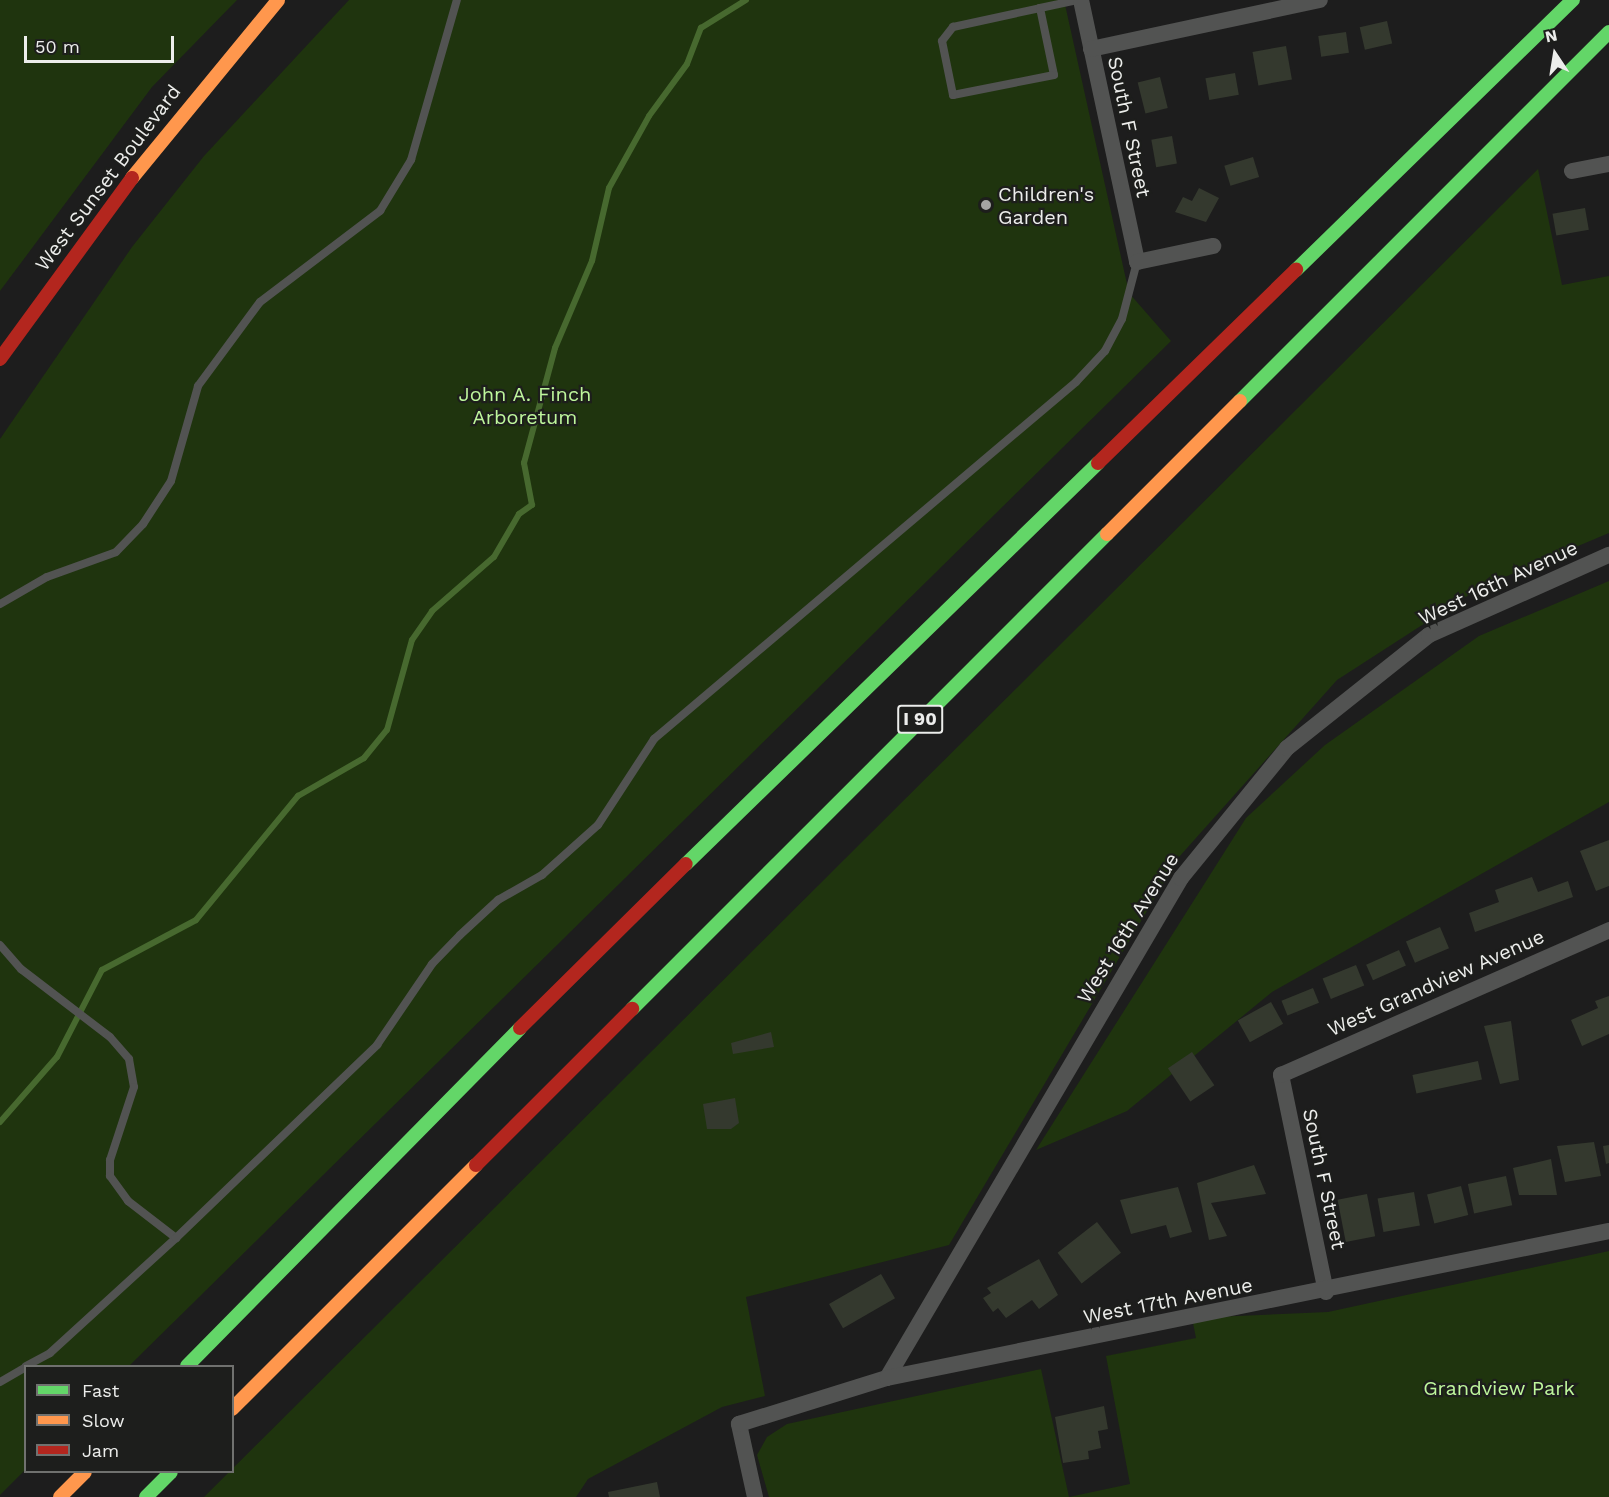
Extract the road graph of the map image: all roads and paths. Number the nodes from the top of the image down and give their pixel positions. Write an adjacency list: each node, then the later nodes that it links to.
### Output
1 (278, 0): 13 (main road, West Sunset Boulevard)
2 (457, 0): 15 (lane)
3 (1079, 0): 6 (lane); 8 (street, South F Street)
4 (1320, 0): 8 (street)
5 (1573, 0): 23 (main road)
6 (1040, 8): 6 (lane)
7 (1609, 32): 27 (main road, I 90)
8 (1091, 49): 12 (street, South F Street)
9 (1609, 164): 10 (street)
10 (1572, 171)
11 (1214, 246): 12 (street)
12 (1137, 262): 20 (lane)
13 (0, 359)
14 (1609, 555): 25 (street, West 16th Avenue)
15 (0, 604)
16 (1609, 930): 18 (street, West Grandview Avenue)
17 (0, 945): 20 (lane)
18 (1281, 1075): 21 (street, South F Street)
19 (1609, 1231): 21 (street, West 17th Avenue)
20 (176, 1238): 22 (lane)
21 (1326, 1292): 25 (street, West 17th Avenue)
22 (29, 1365)
23 (189, 1365)
24 (24, 1368): 26 (lane)
25 (887, 1378): 32 (street, West 17th Avenue)
26 (0, 1382)
27 (234, 1407)
28 (84, 1473): 30 (main road)
29 (170, 1473): 31 (main road)
30 (60, 1497)
31 (146, 1497)
32 (755, 1497)

